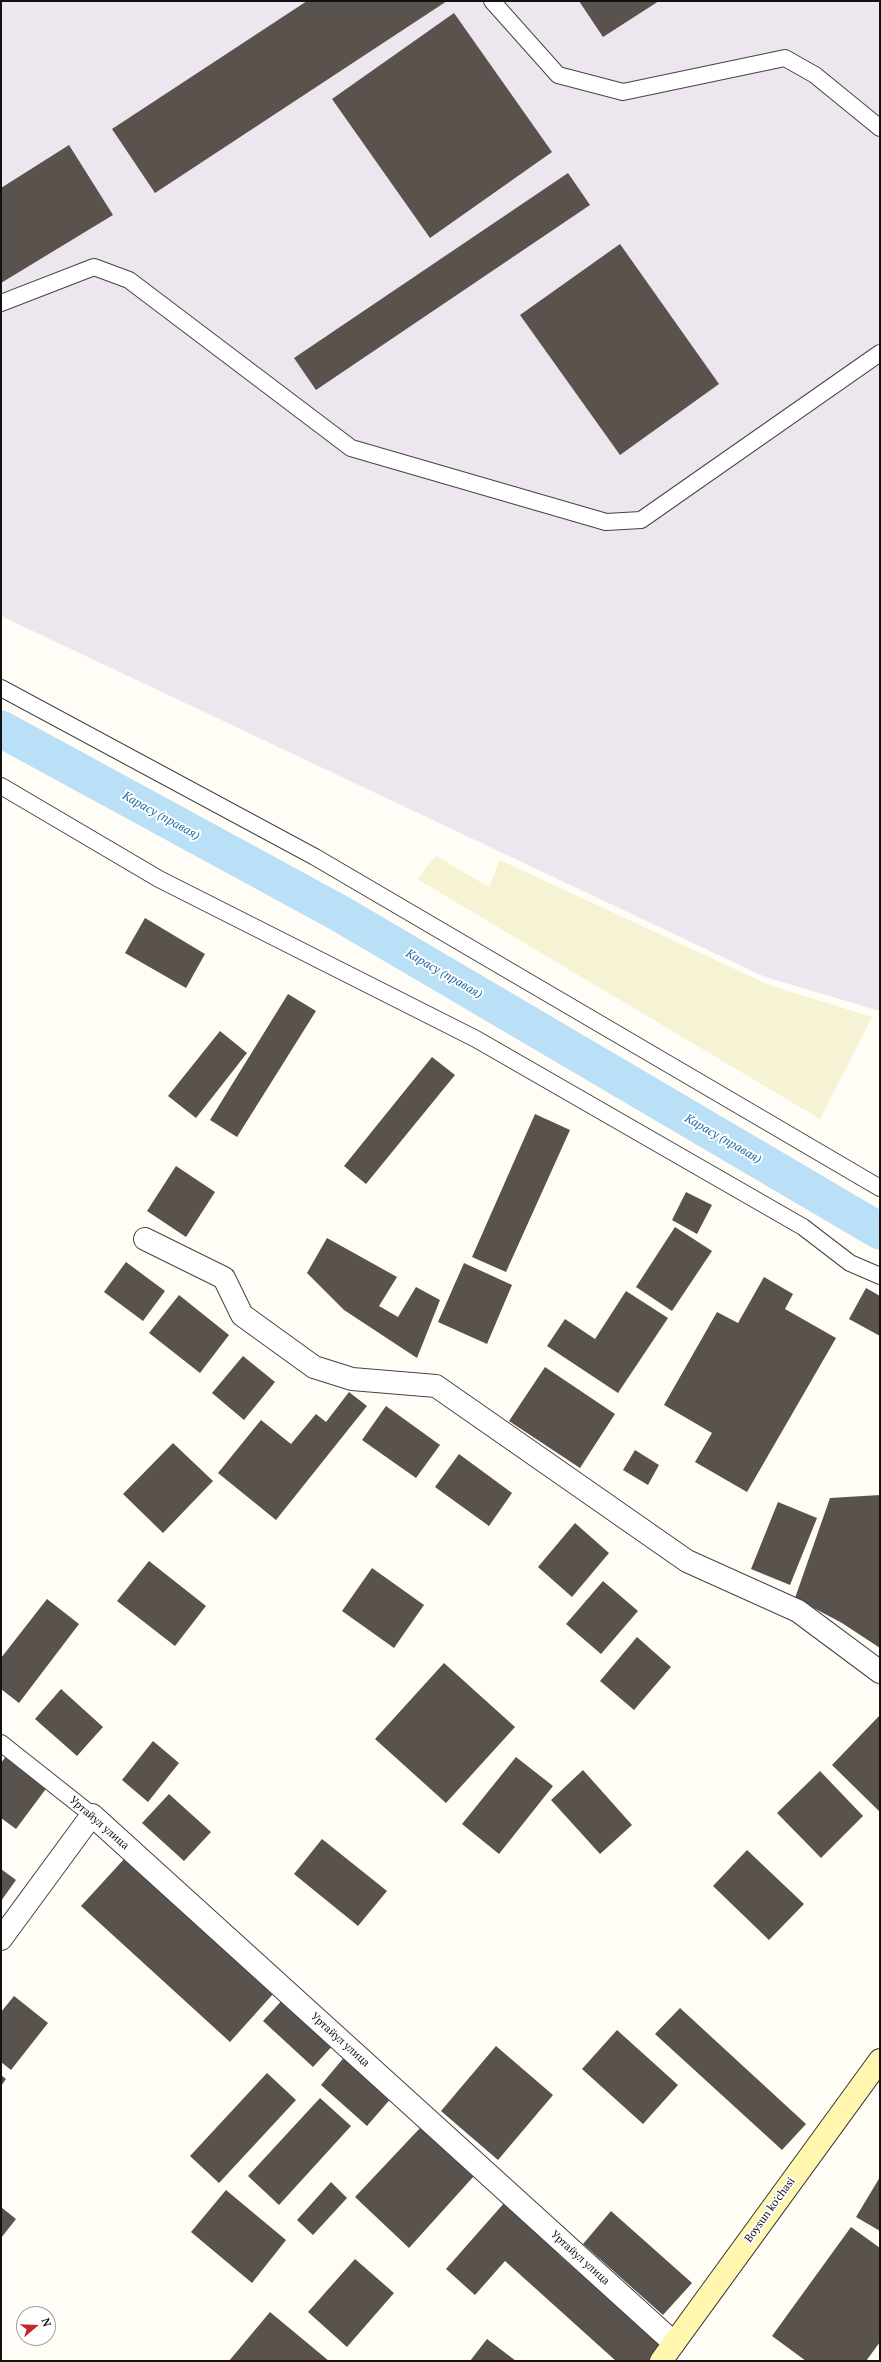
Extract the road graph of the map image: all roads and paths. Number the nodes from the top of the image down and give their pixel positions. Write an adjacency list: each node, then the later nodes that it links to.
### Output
1 (492, 1): 2 (lane)
2 (880, 128)
3 (1, 303): 4 (lane)
4 (880, 353)
5 (1, 688): 7 (lane)
6 (1, 786): 9 (lane)
7 (880, 1188)
8 (145, 1239): 10 (street)
9 (880, 1276)
10 (880, 1672)
11 (1, 1743): 12 (lane, Уртайул улица)
12 (92, 1815): 13 (street); 15 (street, Уртайул улица)
13 (1, 1939)
14 (880, 2060): 15 (street, Boysun ko'chasi)
15 (674, 2343): 16 (street, Boysun ko'chasi)
16 (661, 2361)

